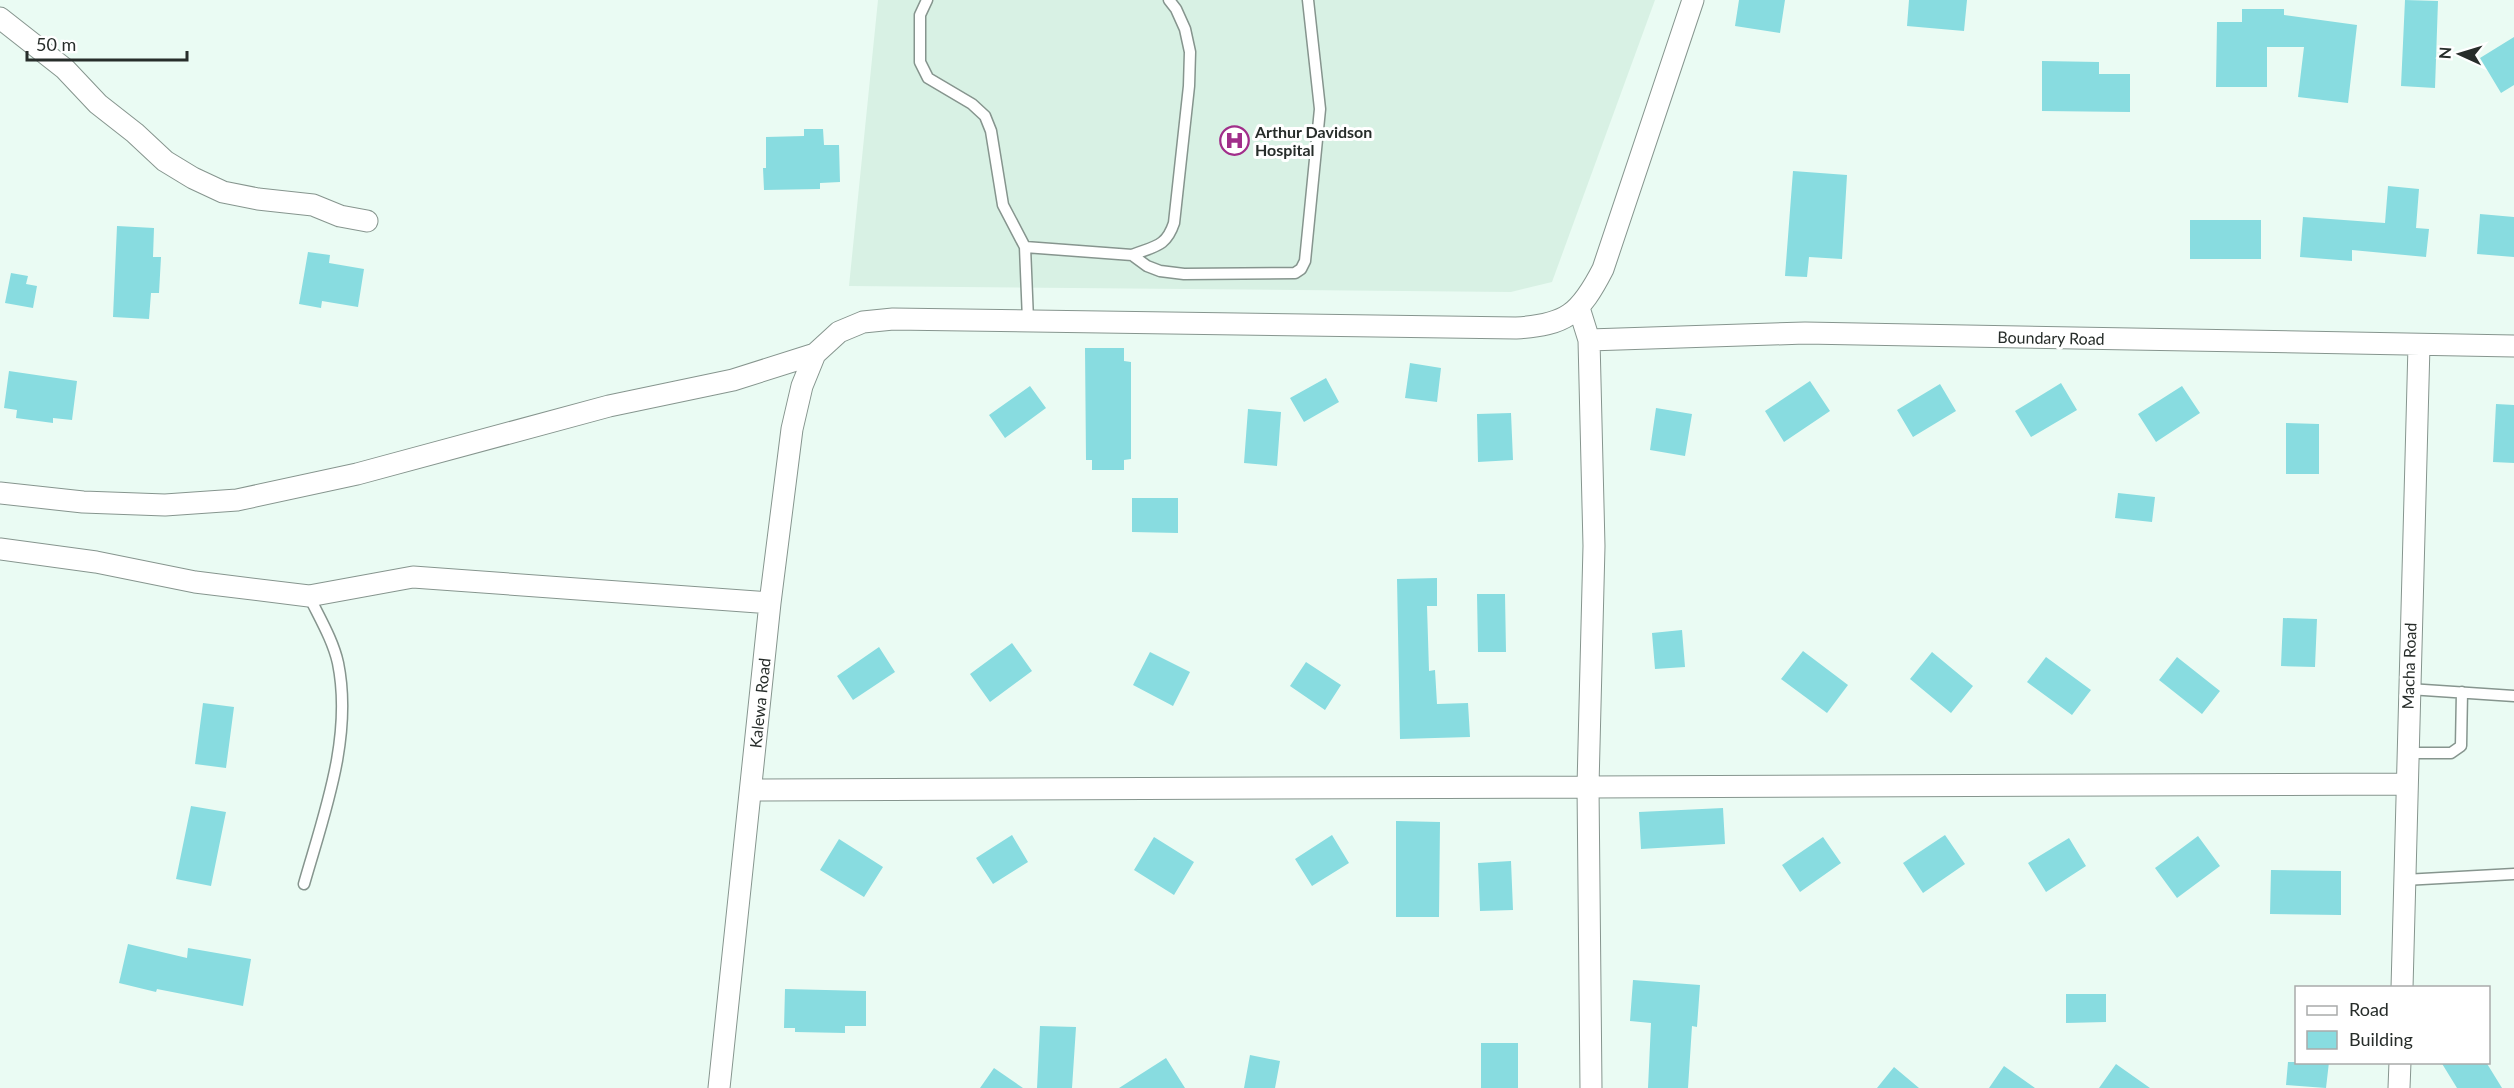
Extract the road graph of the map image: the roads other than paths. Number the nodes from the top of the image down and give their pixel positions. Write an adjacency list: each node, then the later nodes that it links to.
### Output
1 (927, 0): 7 (lane)
2 (1169, 0): 8 (lane)
3 (1308, 0): 8 (lane)
4 (1693, 0): 9 (street)
5 (0, 18): 6 (street)
6 (367, 221)
7 (1025, 248): 8 (lane); 10 (lane)
8 (1132, 255)
9 (1579, 308): 10 (street); 11 (street)
10 (1028, 320): 14 (street, Kalewa Road)
11 (1589, 340): 12 (street, Boundary Road); 24 (street)
12 (2419, 345): 13 (street, Boundary Road); 19 (street, Macha Road)
13 (2514, 346)
14 (815, 354): 15 (street); 18 (street, Kalewa Road)
15 (0, 493)
16 (0, 549): 17 (street)
17 (309, 596): 18 (street); 28 (lane)
18 (770, 603): 25 (street, Kalewa Road)
19 (2409, 689): 20 (lane); 22 (street, Macha Road)
20 (2462, 692): 21 (lane); 22 (lane)
21 (2514, 696)
22 (2406, 753): 23 (street, Macha Road)
23 (2406, 784): 24 (street); 27 (street, Macha Road)
24 (1588, 786): 25 (street); 32 (street)
25 (752, 790): 31 (street, Kalewa Road)
26 (2514, 874): 27 (lane)
27 (2404, 880): 29 (street, Macha Road)
28 (304, 884)
29 (2402, 986)
30 (2400, 1064): 33 (street)
31 (719, 1088)
32 (1591, 1088)
33 (2399, 1088)

